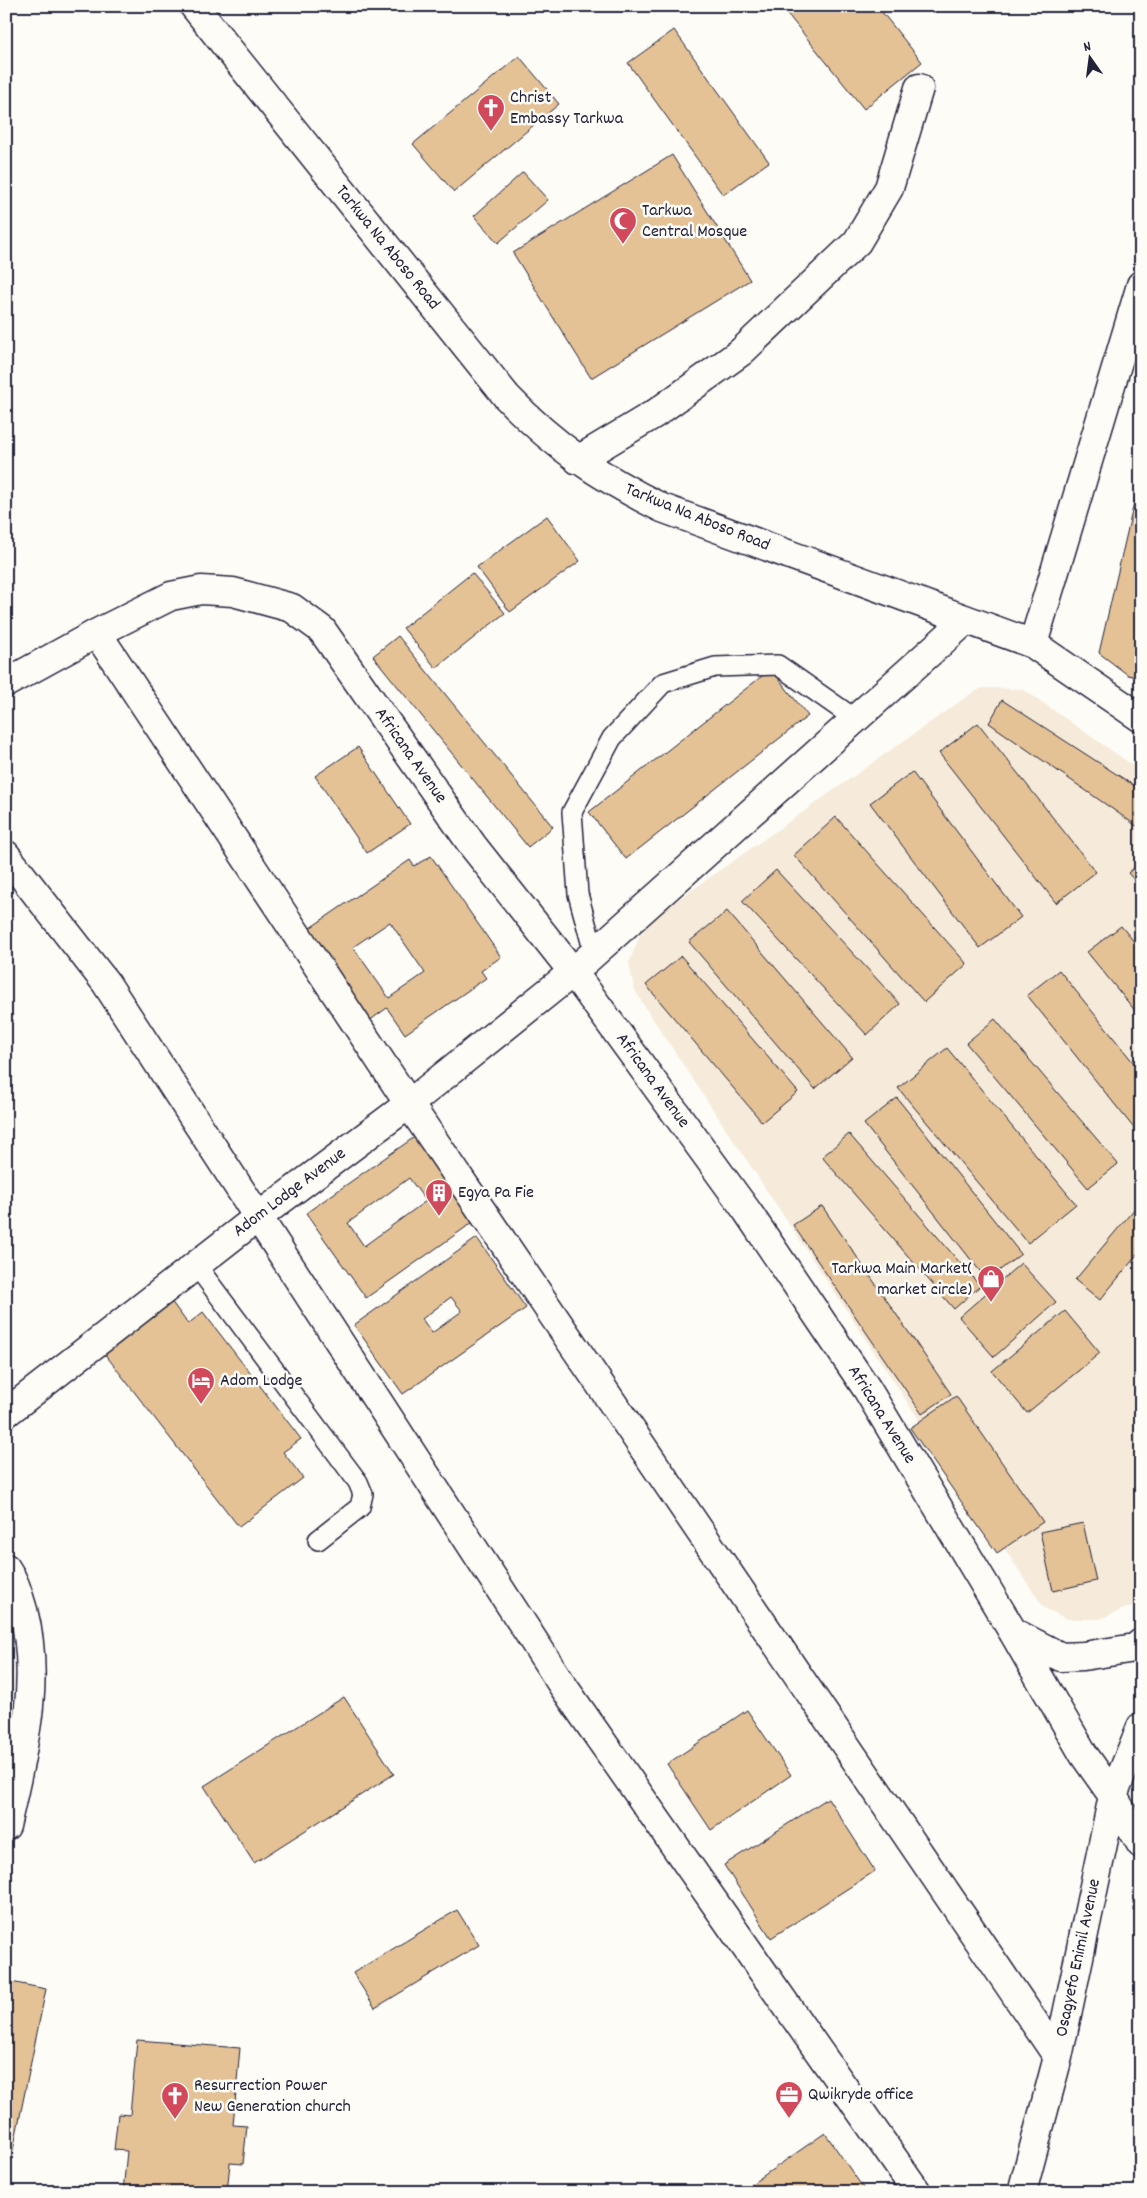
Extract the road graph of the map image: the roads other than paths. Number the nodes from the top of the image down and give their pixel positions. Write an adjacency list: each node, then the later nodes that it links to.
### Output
1 (194, 6): 4 (street, Tarkwa Na Aboso Road)
2 (919, 88): 4 (street)
3 (1141, 285): 7 (street)
4 (578, 460): 5 (street, Tarkwa Na Aboso Road)
5 (966, 620): 7 (street, Tarkwa Na Aboso Road); 10 (street, Adom Lodge Avenue)
6 (97, 633): 8 (street, Africana Avenue); 13 (street, Africana Avenue); 14 (street)
7 (1033, 644): 9 (street, Tarkwa Na Aboso Road)
8 (6, 684)
9 (1141, 718)
10 (855, 720): 12 (street, Adom Lodge Avenue); 12 (lane)
11 (6, 856): 15 (street)
12 (594, 953): 13 (street, Adom Lodge Avenue)
13 (573, 972): 14 (street, Adom Lodge Avenue); 20 (street, Africana Avenue)
14 (409, 1104): 15 (street, Adom Lodge Avenue); 26 (street)
15 (258, 1217): 16 (street, Adom Lodge Avenue); 27 (street)
16 (196, 1264): 17 (street, Adom Lodge Avenue); 18 (lane)
17 (6, 1413)
18 (318, 1540)
19 (6, 1568): 24 (street)
20 (1013, 1632): 21 (street); 23 (street, Africana Avenue)
21 (1141, 1643)
22 (1141, 1727): 23 (street, Osagyefo Enimil Avenue)
23 (1113, 1796): 25 (street, Africana Avenue); 26 (street, Osagyefo Enimil Avenue)
24 (6, 1826)
25 (1141, 1844)
26 (1058, 2057): 28 (street, Osagyefo Enimil Avenue)
27 (916, 2192)
28 (1022, 2192)

